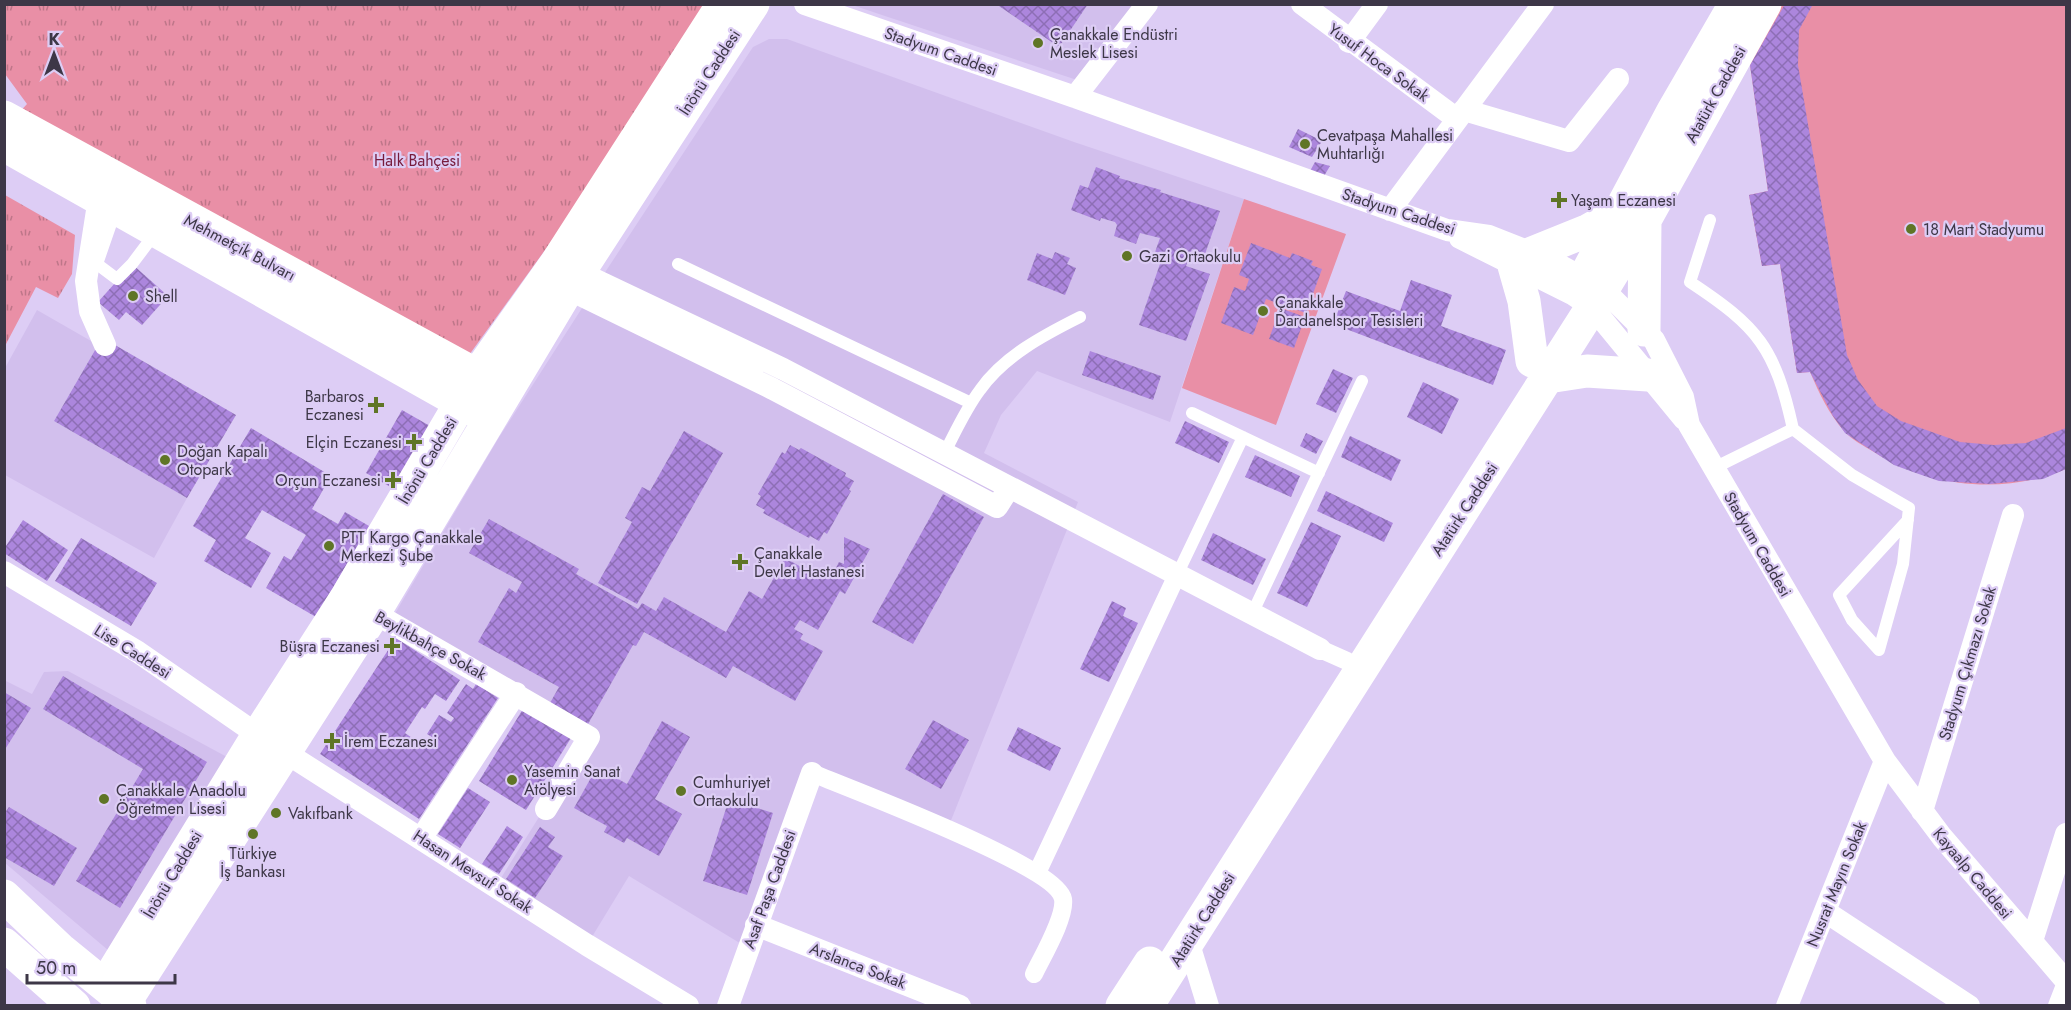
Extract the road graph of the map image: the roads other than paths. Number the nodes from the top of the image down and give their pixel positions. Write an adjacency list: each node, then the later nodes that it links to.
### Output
1 (723, 4): 23 (main road, İnönü Caddesi)
2 (753, 4): 23 (main road, İnönü Caddesi)
3 (805, 4): 12 (street, Stadyum Caddesi)
4 (1147, 4): 12 (street)
5 (1302, 4): 10 (street, Yusuf Hoca Sokak)
6 (1377, 4): 10 (street)
7 (1543, 4): 13 (street)
8 (1735, 4): 18 (main road, Atatürk Caddesi)
9 (1765, 4): 18 (main road, Atatürk Caddesi)
10 (1349, 42): 13 (street, Yusuf Hoca Sokak)
11 (1618, 79): 13 (street, Yusuf Hoca Sokak)
12 (1075, 97): 17 (street, Stadyum Caddesi)
13 (1461, 115): 17 (street)
14 (4, 117): 16 (main road, Mehmetçik Bulvarı)
15 (4, 145): 16 (main road, Mehmetçik Bulvarı)
16 (104, 190): 20 (main road, Mehmetçik Bulvarı); 20 (lane); 27 (street); 31 (main road, Mehmetçik Bulvarı)
17 (1390, 210): 21 (street, Stadyum Caddesi)
18 (1633, 216): 21 (main road); 24 (main road, Atatürk Caddesi); 26 (main road)
19 (1710, 220): 37 (lane)
20 (156, 231): 31 (main road, Mehmetçik Bulvarı)
21 (1523, 259): 24 (street, Stadyum Caddesi); 28 (main road)
22 (678, 264): 33 (lane)
23 (562, 275): 31 (main road, İnönü Caddesi); 32 (main road, İnönü Caddesi); 39 (street); 42 (street)
24 (1588, 292): 26 (street, Stadyum Caddesi); 28 (main road, Atatürk Caddesi); 29 (street)
25 (1080, 317): 33 (lane)
26 (1644, 330): 36 (street, Stadyum Caddesi)
27 (105, 345)
28 (1540, 369): 29 (main road); 50 (main road, Atatürk Caddesi); 63 (main road, Atatürk Caddesi)
29 (1648, 375): 36 (street)
30 (1362, 381): 41 (lane)
31 (469, 389): 32 (main road); 35 (main road); 47 (main road, İnönü Caddesi)
32 (506, 392): 35 (main road, İnönü Caddesi)
33 (971, 403): 39 (lane)
34 (1192, 414): 38 (lane)
35 (490, 420): 48 (main road, İnönü Caddesi)
36 (1689, 425): 40 (street, Stadyum Caddesi)
37 (1793, 429): 40 (lane); 44 (lane)
38 (1243, 437): 41 (lane); 46 (lane)
39 (944, 454): 42 (street)
40 (1714, 468): 53 (street, Stadyum Caddesi)
41 (1319, 473): 49 (lane)
42 (1009, 488): 46 (street)
43 (2013, 515): 56 (street, Stadyum Çıkmazı Sokak)
44 (1908, 520): 44 (lane)
45 (4, 572): 52 (street, Lise Caddesi)
46 (1177, 575): 49 (street); 59 (street)
47 (346, 598): 48 (street, Beylikbahçe Sokak); 52 (main road, İnönü Caddesi)
48 (374, 613): 51 (street, Beylikbahçe Sokak); 52 (main road, İnönü Caddesi)
49 (1252, 614): 50 (street)
50 (1334, 655): 74 (main road, Atatürk Caddesi)
51 (516, 693): 55 (street, Beylikbahçe Sokak); 58 (street)
52 (271, 743): 58 (street, Hasan Mevsuf Sokak); 69 (main road, İnönü Caddesi)
53 (1884, 761): 56 (street, Kayaalp Caddesi); 61 (street, Nusrat Mayın Sokak)
54 (812, 773): 59 (street); 62 (street, Asaf Paşa Caddesi)
55 (546, 809)
56 (1922, 811): 64 (street, Kayaalp Caddesi)
57 (2067, 834): 64 (street)
58 (422, 837): 71 (street, Hasan Mevsuf Sokak)
59 (1037, 873): 66 (street)
60 (4, 896): 69 (main road)
61 (1826, 912): 77 (street, Nusrat Mayın Sokak); 78 (street)
62 (756, 925): 72 (street, Asaf Paşa Caddesi); 73 (street, Arslanca Sokak)
63 (1188, 941): 75 (main road, Atatürk Caddesi); 76 (street)
64 (2032, 941): 67 (street, Kayaalp Caddesi)
65 (4, 944): 70 (main road)
66 (1034, 975)
67 (2067, 981)
68 (2067, 988): 79 (street)
69 (114, 1001)
70 (74, 1005)
71 (688, 1005)
72 (728, 1005)
73 (960, 1005)
74 (1122, 1005)
75 (1148, 1005)
76 (1208, 1005)
77 (1788, 1005)
78 (1969, 1005)
79 (2059, 1005)

